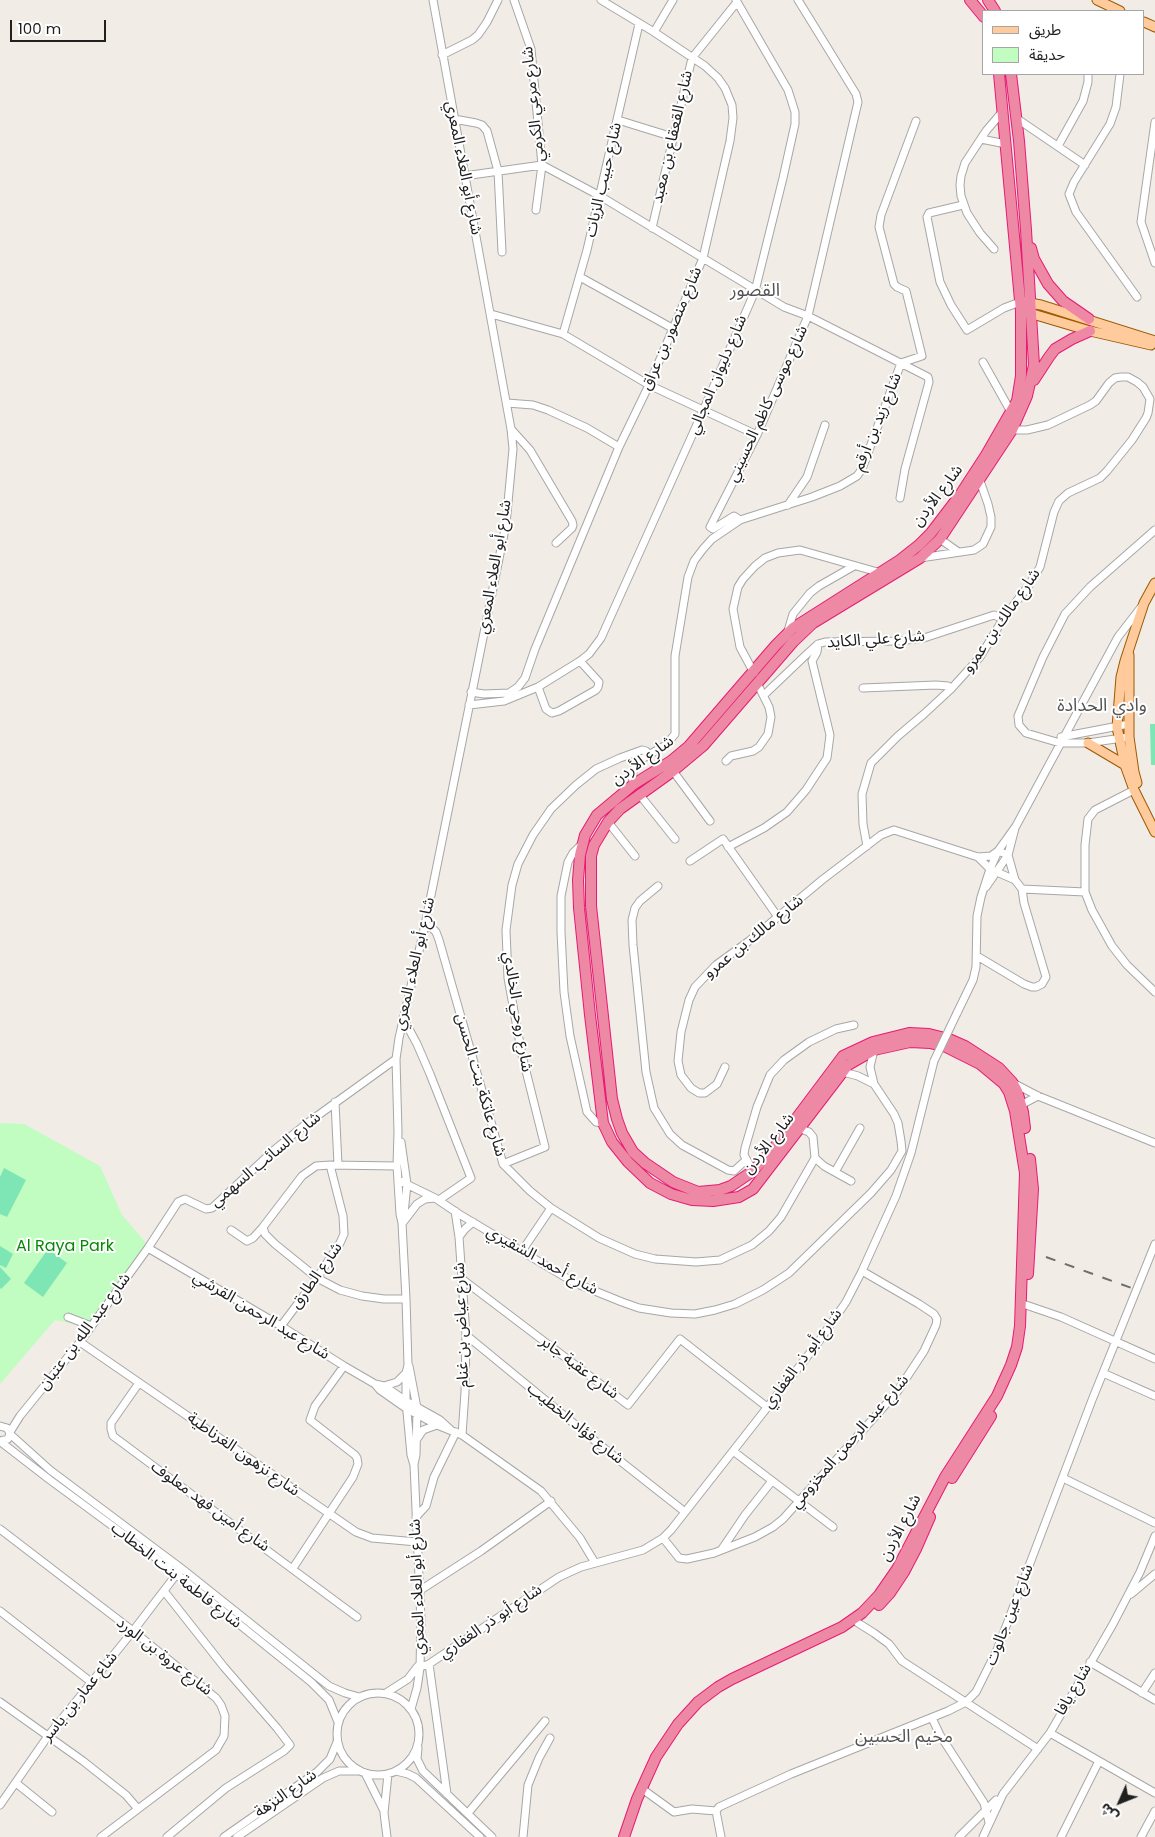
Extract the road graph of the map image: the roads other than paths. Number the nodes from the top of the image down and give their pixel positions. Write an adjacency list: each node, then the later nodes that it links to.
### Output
1 (433, 0): 15 (street, شارع أبو العلاء المعري)
2 (498, 0): 15 (street)
3 (514, 0): 32 (street, شارع مرعي الكرمي)
4 (601, 0): 10 (street, شارع منصور بن عراق)
5 (673, 0): 14 (street)
6 (798, 0): 49 (street)
7 (970, 0): 12 (highway)
8 (1097, 0): 11 (main road)
9 (737, 1): 16 (street, شارع القعقاع بن معبد); 45 (street, شارع دليوان المجالي)
10 (610, 2): 13 (street, شارع منصور بن عراق)
11 (1117, 10)
12 (982, 15)
13 (639, 24): 14 (street, شارع منصور بن عراق); 24 (street, شارع حبيب الزيات)
14 (654, 32): 16 (street, شارع منصور بن عراق)
15 (442, 55): 23 (street, شارع أبو العلاء المعري)
16 (692, 58): 27 (street, شارع القعقاع بن معبد); 42 (street, شارع منصور بن عراق)
17 (999, 75): 21 (highway, شارع الأردن)
18 (1011, 75): 22 (highway, شارع الأردن)
19 (1088, 75): 30 (street)
20 (1120, 75): 31 (street)
21 (1003, 111): 28 (street); 29 (highway, شارع الأردن)
22 (1016, 118): 30 (street); 39 (highway, شارع الأردن)
23 (454, 119): 33 (street); 34 (street, شارع أبو العلاء المعري)
24 (618, 120): 27 (street); 35 (street, شارع حبيب الزيات)
25 (916, 121): 57 (street)
26 (1155, 122): 43 (street)
27 (673, 137): 38 (street, شارع القعقاع بن معبد)
28 (981, 139): 29 (street); 36 (street)
29 (1006, 144): 47 (highway, شارع الأردن)
30 (1058, 146): 31 (street)
31 (1085, 165): 46 (street)
32 (542, 166): 33 (street); 35 (street, شارع موسى كاظم الحسيني); 37 (street, شارع مرعي الكرمي)
33 (498, 171): 34 (street); 41 (street)
34 (464, 176): 48 (street, شارع أبو العلاء المعري)
35 (600, 196): 38 (street, شارع موسى كاظم الحسيني); 44 (street, شارع حبيب الزيات)
36 (963, 205): 40 (street); 47 (street)
37 (536, 210)
38 (652, 228): 42 (street, شارع موسى كاظم الحسيني)
39 (1026, 230): 47 (highway, شارع الأردن); 50 (highway)
40 (994, 249)
41 (502, 252)
42 (703, 258): 45 (street, شارع موسى كاظم الحسيني); 51 (street, شارع منصور بن عراق)
43 (1155, 263)
44 (580, 276): 51 (street); 53 (street, شارع حبيب الزيات)
45 (755, 290): 49 (street, شارع موسى كاظم الحسيني); 61 (street, شارع دليوان المجالي)
46 (1137, 297)
47 (1026, 307): 50 (main road); 52 (main road); 59 (highway, شارع الأردن); 62 (highway, شارع الأردن)
48 (490, 314): 53 (street); 60 (street, شارع أبو العلاء المعري)
49 (808, 316): 57 (street); 66 (street, شارع موسى كاظم الحسيني)
50 (1089, 319): 54 (main road)
51 (672, 328): 58 (street, شارع منصور بن عراق)
52 (1090, 331): 55 (main road); 59 (highway)
53 (563, 334): 58 (street)
54 (1155, 341)
55 (1155, 346)
56 (983, 362): 62 (street)
57 (901, 363): 69 (street); 70 (street, شارع زيد بن أرقم)
58 (649, 384): 61 (street); 67 (street, شارع منصور بن عراق)
59 (1030, 385): 65 (highway, شارع الأردن)
60 (507, 403): 64 (street, شارع أبو العلاء المعري); 67 (street)
61 (703, 411): 66 (street); 85 (street, شارع دليوان المجالي)
62 (1011, 412): 78 (highway, شارع الأردن)
63 (825, 425): 70 (street)
64 (512, 429): 74 (street); 90 (street, شارع أبو العلاء المعري)
65 (1012, 430): 68 (highway, شارع الأردن); 81 (street, شارع مالك بن عمرو)
66 (757, 435): 71 (street, شارع موسى كاظم الحسيني)
67 (619, 446): 92 (street, شارع منصور بن عراق)
68 (980, 481): 73 (highway, شارع الأردن); 75 (street)
69 (900, 498)
70 (787, 505): 71 (street, شارع زيد بن أرقم)
71 (740, 520): 100 (street)
72 (1155, 530): 98 (street)
73 (940, 539): 75 (street); 76 (highway, شارع الأردن)
74 (556, 543)
75 (958, 551): 76 (street)
76 (920, 558): 86 (highway, شارع الأردن)
77 (854, 566): 78 (street); 82 (street); 86 (street)
78 (880, 573): 82 (highway, شارع الأردن)
79 (1155, 583): 80 (main road)
80 (1144, 604): 84 (main road); 98 (street, شارع أبو ذر الغفاري)
81 (1003, 619): 83 (street, شارع علي الكايد); 89 (street, شارع مالك بن عمرو)
82 (786, 634): 86 (highway, شارع الأردن)
83 (818, 644): 91 (street, شارع علي الكايد); 116 (street)
84 (1129, 649): 94 (main road); 95 (main road)
85 (580, 661): 87 (street, شارع دليوان المجالي); 87 (street)
86 (755, 678): 91 (street); 103 (highway, شارع الأردن); 104 (highway, شارع الأردن)
87 (538, 687): 92 (street, شارع دليوان المجالي)
88 (863, 688): 89 (street)
89 (951, 689): 110 (street, شارع مالك بن عمرو)
90 (471, 692): 92 (street, شارع دليوان المجالي); 93 (street, شارع أبو العلاء المعري)
91 (764, 695): 101 (street)
92 (506, 697): 93 (street, شارع دليوان المجالي)
93 (468, 706): 130 (street, شارع أبو العلاء المعري)
94 (1129, 724): 95 (street); 96 (main road)
95 (1117, 727): 97 (main road); 98 (street)
96 (1129, 737): 97 (street); 108 (main road)
97 (1118, 739): 99 (street); 102 (main road)
98 (1062, 740): 99 (street); 109 (street, شارع أبو ذر الغفاري)
99 (1088, 742): 102 (main road)
100 (649, 755): 104 (street); 153 (street, شارع روحي الخالدي)
101 (726, 761)
102 (1125, 765): 105 (main road)
103 (673, 771): 104 (highway, شارع الأردن); 106 (street)
104 (637, 789): 107 (highway, شارع الأردن); 113 (street); 114 (highway, شارع الأردن)
105 (1134, 790): 108 (main road); 128 (street)
106 (710, 821)
107 (608, 822): 119 (street); 133 (highway, شارع الأردن)
108 (1150, 822): 111 (main road)
109 (1016, 826): 117 (street, شارع أبو ذر الغفاري); 118 (street, شارع أبو ذر الغفاري)
110 (864, 830): 112 (street, شارع مالك بن عمرو); 115 (street, شارع مالك بن عمرو)
111 (1155, 832)
112 (880, 836): 115 (street, شارع مالك بن عمرو); 120 (street, شارع مالك بن عمرو)
113 (675, 839)
114 (582, 843): 134 (highway, شارع الأردن); 146 (street)
115 (866, 846): 129 (street, شارع مالك بن عمرو)
116 (728, 847): 121 (street); 129 (street)
117 (998, 851): 118 (street); 120 (street); 122 (street, شارع أبو ذر الغفاري)
118 (1008, 855): 123 (street, شارع أبو ذر الغفاري); 124 (street)
119 (635, 856)
120 (978, 858): 122 (street, شارع مالك بن عمرو)
121 (690, 860)
122 (990, 869): 123 (street, شارع مالك بن عمرو); 127 (street, شارع أبو ذر الغفاري)
123 (997, 873): 124 (street, شارع مالك بن عمرو); 127 (street, شارع أبو ذر الغفاري)
124 (1015, 880): 126 (street)
125 (658, 886): 152 (street)
126 (1022, 888): 128 (street); 131 (street)
127 (983, 892): 131 (street, شارع أبو ذر الغفاري)
128 (1085, 892): 132 (street)
129 (778, 917): 139 (street, شارع مالك بن عمرو)
130 (425, 925): 135 (street, شارع أبو العلاء المعري); 153 (street, شارع عاتكة بنت الحسن)
131 (976, 956): 174 (street, شارع أبو ذر الغفاري, bridge)
132 (1155, 992)
133 (602, 1014): 134 (highway); 156 (highway, شارع الأردن)
134 (590, 1015): 146 (highway, شارع الأردن)
135 (403, 1018): 138 (street, شارع أبو العلاء المعري); 161 (street)
136 (854, 1025): 152 (street)
137 (874, 1050): 140 (highway, شارع الأردن); 142 (street); 171 (highway, شارع الأردن)
138 (396, 1059): 144 (street, شارع السائب السهمي); 149 (street, شارع أبو العلاء المعري)
139 (725, 1067)
140 (843, 1072): 142 (street); 148 (highway, شارع الأردن)
141 (1012, 1082): 143 (street); 145 (highway, شارع الأردن); 156 (highway, شارع الأردن)
142 (874, 1084): 172 (street, شارع أحمد الشقيري)
143 (1038, 1096): 145 (street); 150 (street)
144 (336, 1102): 154 (street, شارع الطارق); 170 (street, شارع السائب السهمي)
145 (1021, 1105): 171 (highway, شارع الأردن)
146 (603, 1123): 148 (highway, شارع الأردن)
147 (860, 1128): 157 (street)
148 (801, 1129): 151 (street)
149 (398, 1132): 155 (street, شارع أبو العلاء المعري); 160 (street, شارع أبو العلاء المعري)
150 (1155, 1143)
151 (815, 1158): 157 (street); 162 (street, شارع عاتكة بنت الحسن)
152 (746, 1160): 156 (street)
153 (502, 1164): 162 (street, شارع عاتكة بنت الحسن)
154 (334, 1165): 155 (street); 166 (street); 175 (street, شارع الطارق)
155 (397, 1166): 158 (street, شارع أبو العلاء المعري)
156 (753, 1171)
157 (835, 1172): 159 (street)
158 (398, 1180): 160 (street, شارع أحمد الشقيري); 164 (street, شارع أبو العلاء المعري)
159 (851, 1181)
160 (407, 1184): 161 (street, شارع أحمد الشقيري); 164 (street, شارع أبو العلاء المعري)
161 (437, 1199): 163 (street, شارع أحمد الشقيري); 164 (street)
162 (551, 1208): 172 (street)
163 (455, 1211): 165 (street, شارع أحمد الشقيري); 168 (street, شارع عياض بن غنام)
164 (402, 1220): 177 (street, شارع أبو العلاء المعري)
165 (473, 1222): 168 (street); 172 (street, شارع أحمد الشقيري)
166 (263, 1227): 167 (street); 175 (street)
167 (231, 1230)
168 (459, 1237): 176 (street, شارع عياض بن غنام)
169 (1155, 1244): 184 (street, شارع عين جالوت)
170 (148, 1248): 180 (street, شارع عبد الله بن عتبان); 181 (street, شارع عبد الرحمن القرشي)
171 (1026, 1249): 173 (highway, شارع الأردن)
172 (522, 1251)
173 (1025, 1267): 178 (highway, شارع الأردن); 277 (highway, شارع الأردن)
174 (862, 1271): 194 (street, شارع أبو ذر الغفاري); 206 (street, شارع عبد الرحمن المخزومي)
175 (317, 1278): 177 (street); 181 (street, شارع الطارق)
176 (462, 1279): 182 (street, شارع عياض بن غنام); 194 (street, شارع عقبة جابر)
177 (406, 1299): 187 (street, شارع أبو العلاء المعري)
178 (1026, 1305): 184 (street); 227 (highway, شارع الأردن)
179 (68, 1317): 180 (street)
180 (90, 1326): 183 (street, شارع عبد الله بن عتبان)
181 (281, 1326): 186 (street, شارع عبد الرحمن القرشي)
182 (466, 1335): 198 (street, شارع عياض بن غنام); 207 (street, شارع فؤاد الخطيب)
183 (80, 1342): 189 (street, شارع نزهون الغرناطية); 197 (street, شارع عبد الله بن عتبان)
184 (1116, 1342): 185 (street); 188 (street, شارع عين جالوت)
185 (1155, 1359)
186 (344, 1366): 190 (street, شارع عبد الرحمن القرشي); 208 (street)
187 (407, 1369): 191 (street); 193 (street, شارع أبو العلاء المعري); 195 (street, شارع أبو العلاء المعري)
188 (1103, 1373): 192 (street); 203 (street, شارع عين جالوت)
189 (139, 1382): 208 (street, شارع نزهون الغرناطية); 219 (street, شارع أمين فهد معلوف)
190 (375, 1384): 191 (street, شارع عبد الرحمن القرشي); 193 (street, شارع عبد الرحمن القرشي)
191 (384, 1386): 193 (street, شارع عبد الرحمن القرشي)
192 (1155, 1396)
193 (406, 1405): 195 (street, شارع عبد الرحمن القرشي); 202 (street, شارع أبو العلاء المعري)
194 (767, 1407): 201 (street, شارع أبو ذر الغفاري)
195 (416, 1410): 196 (street, شارع عبد الرحمن القرشي); 198 (street, شارع عبد الرحمن القرشي); 199 (street, شارع أبو العلاء المعري)
196 (437, 1425): 198 (street, شارع عبد الرحمن القرشي); 199 (street)
197 (4, 1429): 200 (street, شارع عبد الله بن عتبان); 218 (street, شارع فاطمة بنت الخطاب)
198 (456, 1432): 205 (street, شارع عبد الرحمن القرشي); 209 (street)
199 (417, 1439): 202 (street, شارع أبو العلاء المعري)
200 (1, 1441): 220 (street, شارع فاطمة بنت الخطاب)
201 (733, 1451): 204 (street); 207 (street, شارع أبو ذر الغفاري)
202 (414, 1465): 209 (street, شارع أبو العلاء المعري)
203 (1063, 1478): 210 (street); 241 (street, شارع عين جالوت)
204 (772, 1481): 206 (street); 216 (street)
205 (551, 1501): 217 (street, شارع عبد الرحمن القرشي); 223 (street)
206 (799, 1501): 211 (street); 216 (street, شارع عبد الرحمن المخزومي)
207 (685, 1512): 214 (street, شارع أبو ذر الغفاري)
208 (328, 1514): 215 (street, شارع نزهون الغرناطية); 219 (street)
209 (416, 1517): 215 (street, شارع أبو العلاء المعري)
210 (1155, 1522)
211 (833, 1527)
212 (0, 1529): 228 (street, شارع عروة بن الورد)
213 (1155, 1536): 224 (street, شارع يافا)
214 (663, 1538): 216 (street, شارع عبد الرحمن المخزومي); 217 (street, شارع أبو ذر الغفاري)
215 (417, 1542): 223 (street, شارع أبو العلاء المعري)
216 (722, 1550)
217 (595, 1563): 230 (street, شارع أبو ذر الغفاري)
218 (181, 1568): 220 (street, شاع عمار بن ياسر); 233 (street, شارع فاطمة بنت الخطاب)
219 (293, 1568): 226 (street, شارع أمين فهد معلوف)
220 (176, 1574): 222 (street, شاع عمار بن ياسر); 235 (street, شارع فاطمة بنت الخطاب)
221 (1155, 1574): 224 (street)
222 (164, 1591): 228 (street, شاع عمار بن ياسر); 270 (street)
223 (419, 1591): 231 (street, شارع أبو العلاء المعري)
224 (1127, 1598): 229 (street, شارع يافا)
225 (0, 1611): 234 (street)
226 (357, 1617)
227 (858, 1623): 241 (street); 256 (highway, شارع الأردن)
228 (133, 1631): 234 (street, شاع عمار بن ياسر); 261 (street, شارع عروة بن الورد)
229 (1090, 1662): 237 (street); 246 (street, شارع يافا)
230 (429, 1664): 231 (street, شارع أبو ذر الغفاري); 258 (street)
231 (419, 1666): 236 (street, شارع أبو ذر الغفاري); 242 (street, شارع أبو العلاء المعري)
232 (1155, 1673): 237 (street)
233 (316, 1676): 235 (street); 238 (street, شارع فاطمة بنت الخطاب)
234 (91, 1682): 247 (street, شاع عمار بن ياسر)
235 (311, 1682): 245 (street, شارع فاطمة بنت الخطاب)
236 (386, 1693): 238 (street); 242 (street)
237 (1142, 1693): 239 (street)
238 (359, 1697): 245 (street)
239 (1155, 1700)
240 (0, 1702): 247 (street)
241 (966, 1702): 243 (street, شارع عين جالوت); 251 (street)
242 (411, 1709): 250 (street)
243 (932, 1718): 262 (street, شارع عين جالوت); 267 (street)
244 (545, 1721): 266 (street)
245 (338, 1722): 249 (street)
246 (1050, 1733): 251 (street, شارع يافا); 252 (street)
247 (48, 1736): 255 (street, شاع عمار بن ياسر); 261 (street)
248 (550, 1738): 276 (street)
249 (337, 1742): 253 (street); 271 (street, شارع النزهة)
250 (418, 1744): 254 (street); 258 (street)
251 (1038, 1749): 259 (street, شارع يافا)
252 (1099, 1761): 257 (street); 282 (street)
253 (363, 1772): 254 (street); 265 (street); 272 (street, شارع النزهة)
254 (392, 1773): 265 (street); 274 (street)
255 (16, 1782): 260 (street, شاع عمار بن ياسر); 264 (street)
256 (645, 1791): 262 (street); 278 (highway, شارع الأردن)
257 (1155, 1793)
258 (447, 1794): 266 (street)
259 (1003, 1794): 267 (street); 268 (street, شارع يافا)
260 (0, 1803)
261 (138, 1809): 269 (street, شارع عروة بن الورد)
262 (716, 1811): 279 (street)
263 (1155, 1811): 283 (street)
264 (52, 1812)
265 (384, 1813): 273 (street)
266 (468, 1813): 275 (street)
267 (985, 1813): 268 (street); 280 (street)
268 (989, 1822): 281 (street, شارع يافا)
269 (101, 1837)
270 (167, 1837)
271 (224, 1837)
272 (237, 1837)
273 (386, 1837)
274 (480, 1837)
275 (492, 1837)
276 (523, 1837)
277 (624, 1837)
278 (630, 1837)
279 (720, 1837)
280 (959, 1837)
281 (983, 1837)
282 (1061, 1837)
283 (1141, 1837)

